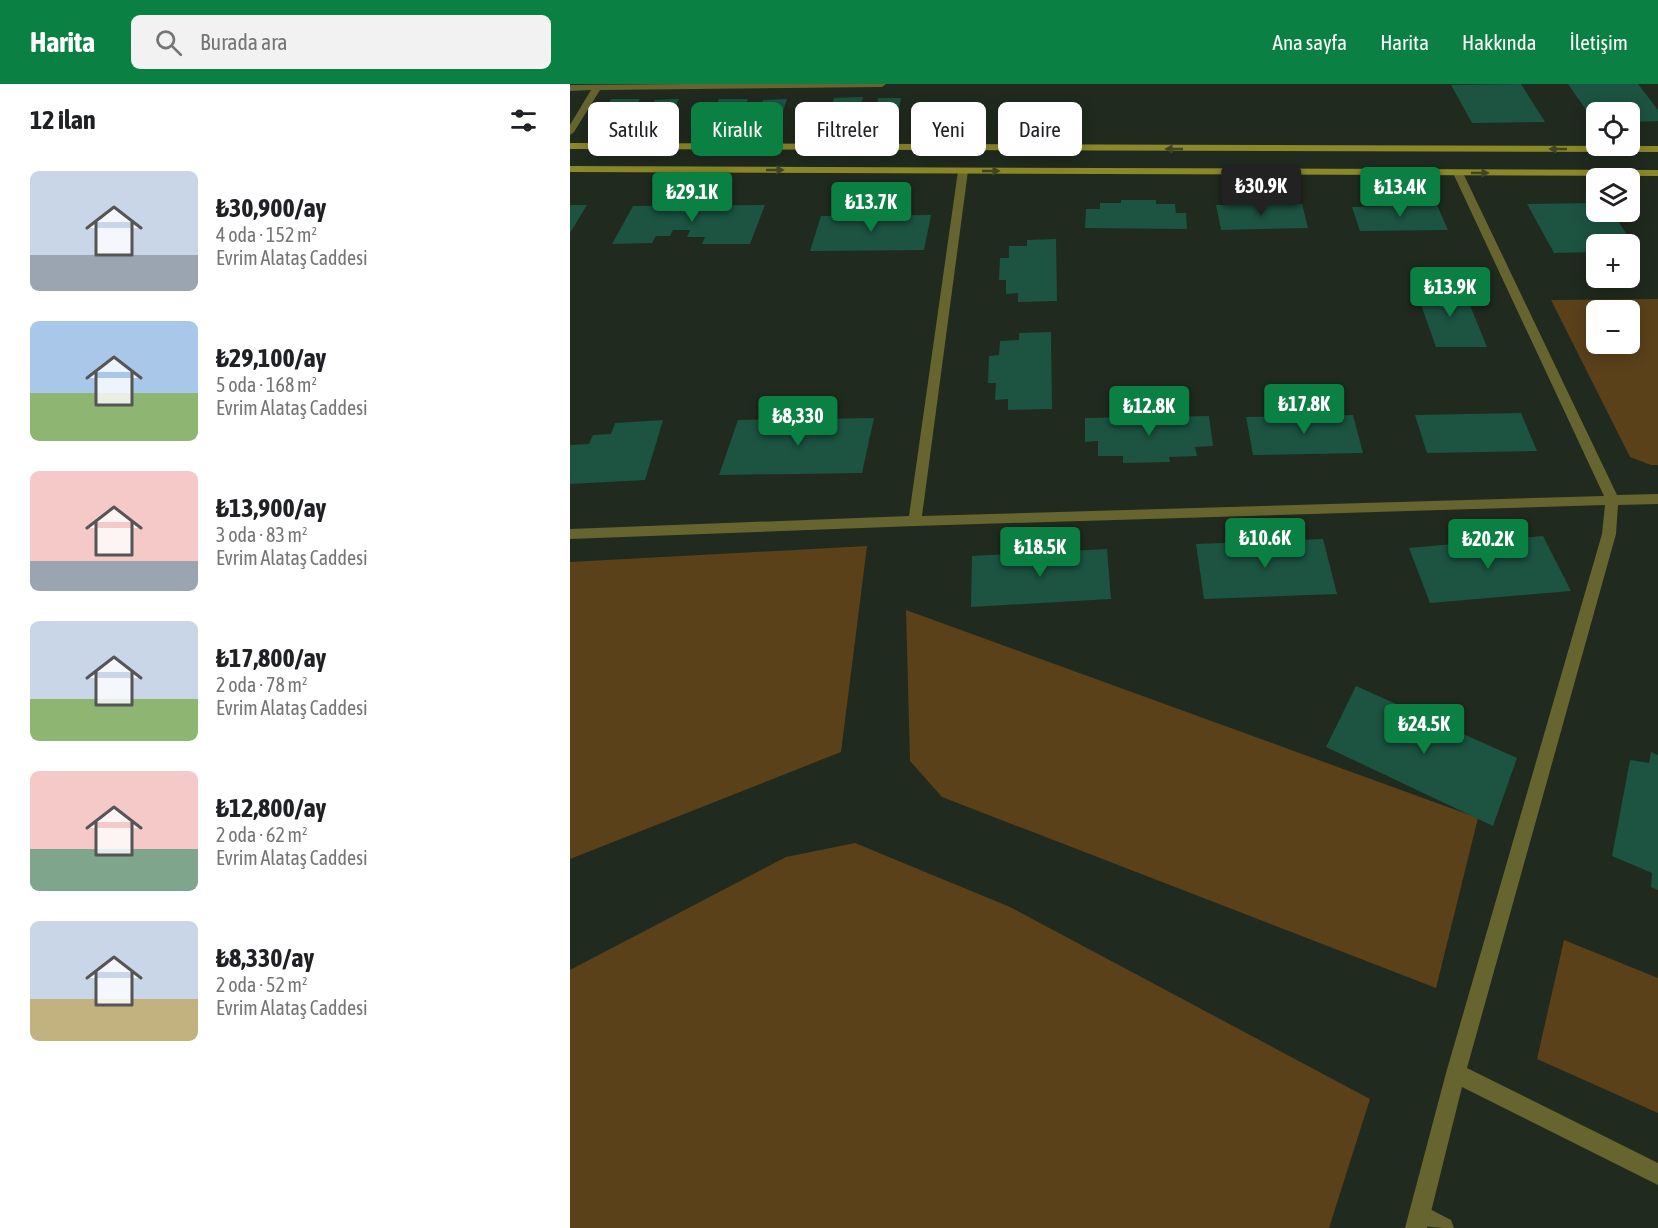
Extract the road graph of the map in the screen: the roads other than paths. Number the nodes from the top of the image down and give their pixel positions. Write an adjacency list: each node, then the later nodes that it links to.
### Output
1 (882, 84): 3 (street)
2 (570, 88): 3 (street)
3 (597, 88): 4 (street)
4 (570, 132)
5 (570, 146): 6 (main road, one-way to 5)
6 (1658, 149)
7 (570, 169): 8 (main road, one-way to 8)
8 (963, 171): 10 (main road, one-way to 10); 13 (street)
9 (1658, 172): 10 (main road, one-way to 9)
10 (1458, 173): 11 (street)
11 (1612, 499): 12 (street); 13 (street); 15 (street)
12 (1658, 499)
13 (915, 521): 14 (street)
14 (570, 534)
15 (1456, 1073): 16 (street); 17 (street)
16 (1658, 1174)
17 (1418, 1222): 18 (street)
18 (1443, 1228)

